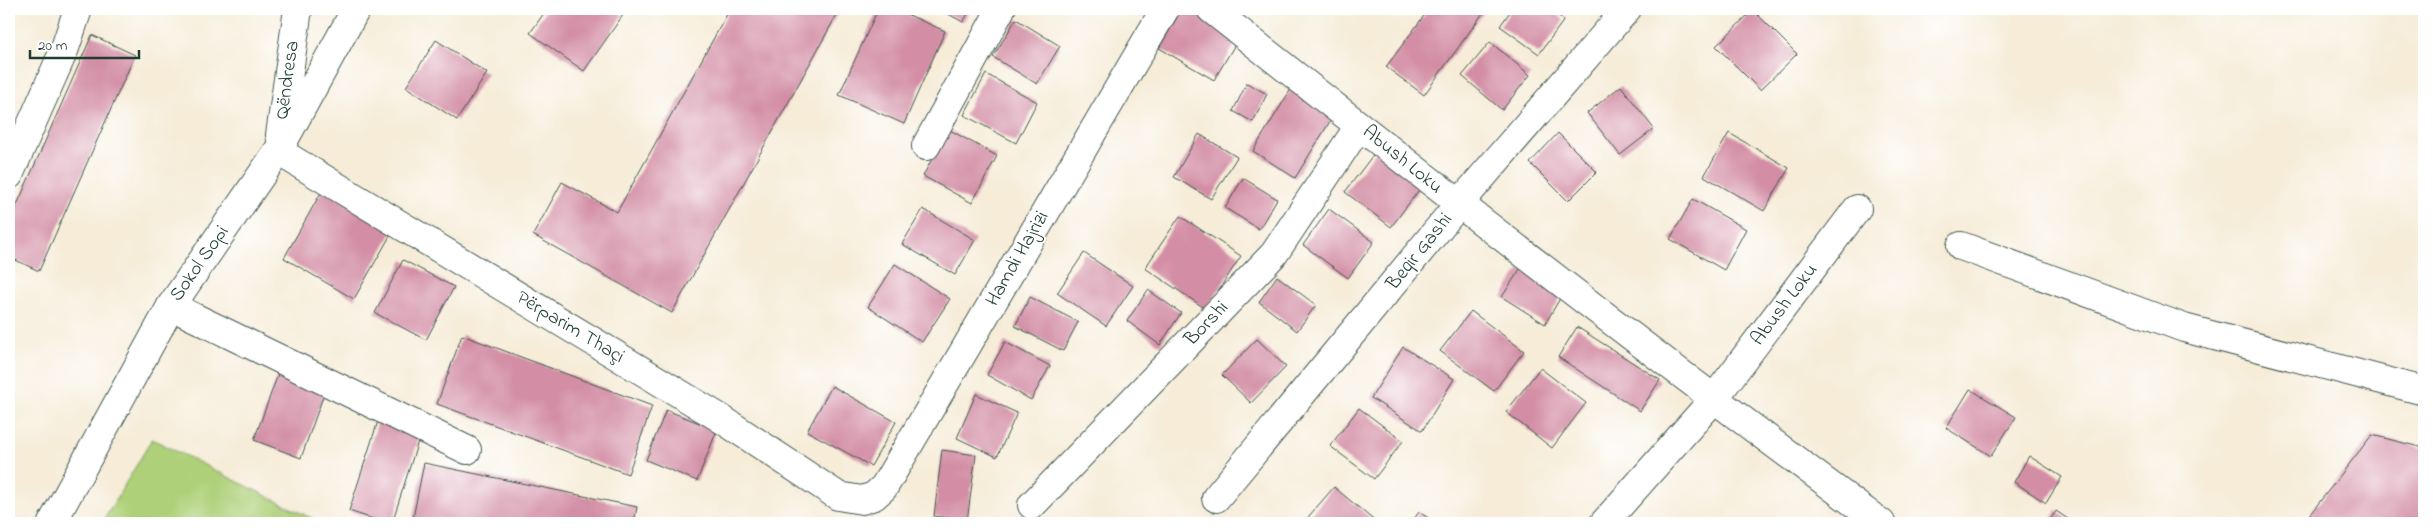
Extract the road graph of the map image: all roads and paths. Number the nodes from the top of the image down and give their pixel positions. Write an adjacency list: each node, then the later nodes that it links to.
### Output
1 (78, 9): 11 (street)
2 (298, 9): 10 (street, Qëndresa)
3 (356, 9): 10 (street, Sokol Sopi)
4 (1001, 9): 9 (street)
5 (1165, 9): 20 (street, Hamdi Hajrizi)
6 (1212, 9): 8 (street, Abush Loku)
7 (1627, 9): 12 (street, Beqir Gashi)
8 (1359, 126): 12 (street, Abush Loku); 21 (street, Borshi)
9 (926, 146)
10 (278, 151): 15 (street, Sokol Sopi); 20 (street, Përparim Thaçi)
11 (9, 175)
12 (1458, 205): 17 (street, Abush Loku); 19 (street, Beqir Gashi)
13 (1858, 209): 17 (street, Abush Loku)
14 (1961, 246): 16 (street)
15 (171, 306): 18 (street); 22 (street, Sokol Sopi)
16 (2424, 391)
17 (1713, 400): 23 (street, Abush Loku); 24 (street, Abush Loku)
18 (467, 450)
19 (1216, 498)
20 (862, 500)
21 (1032, 505)
22 (52, 523)
23 (1604, 523)
24 (1881, 523)

